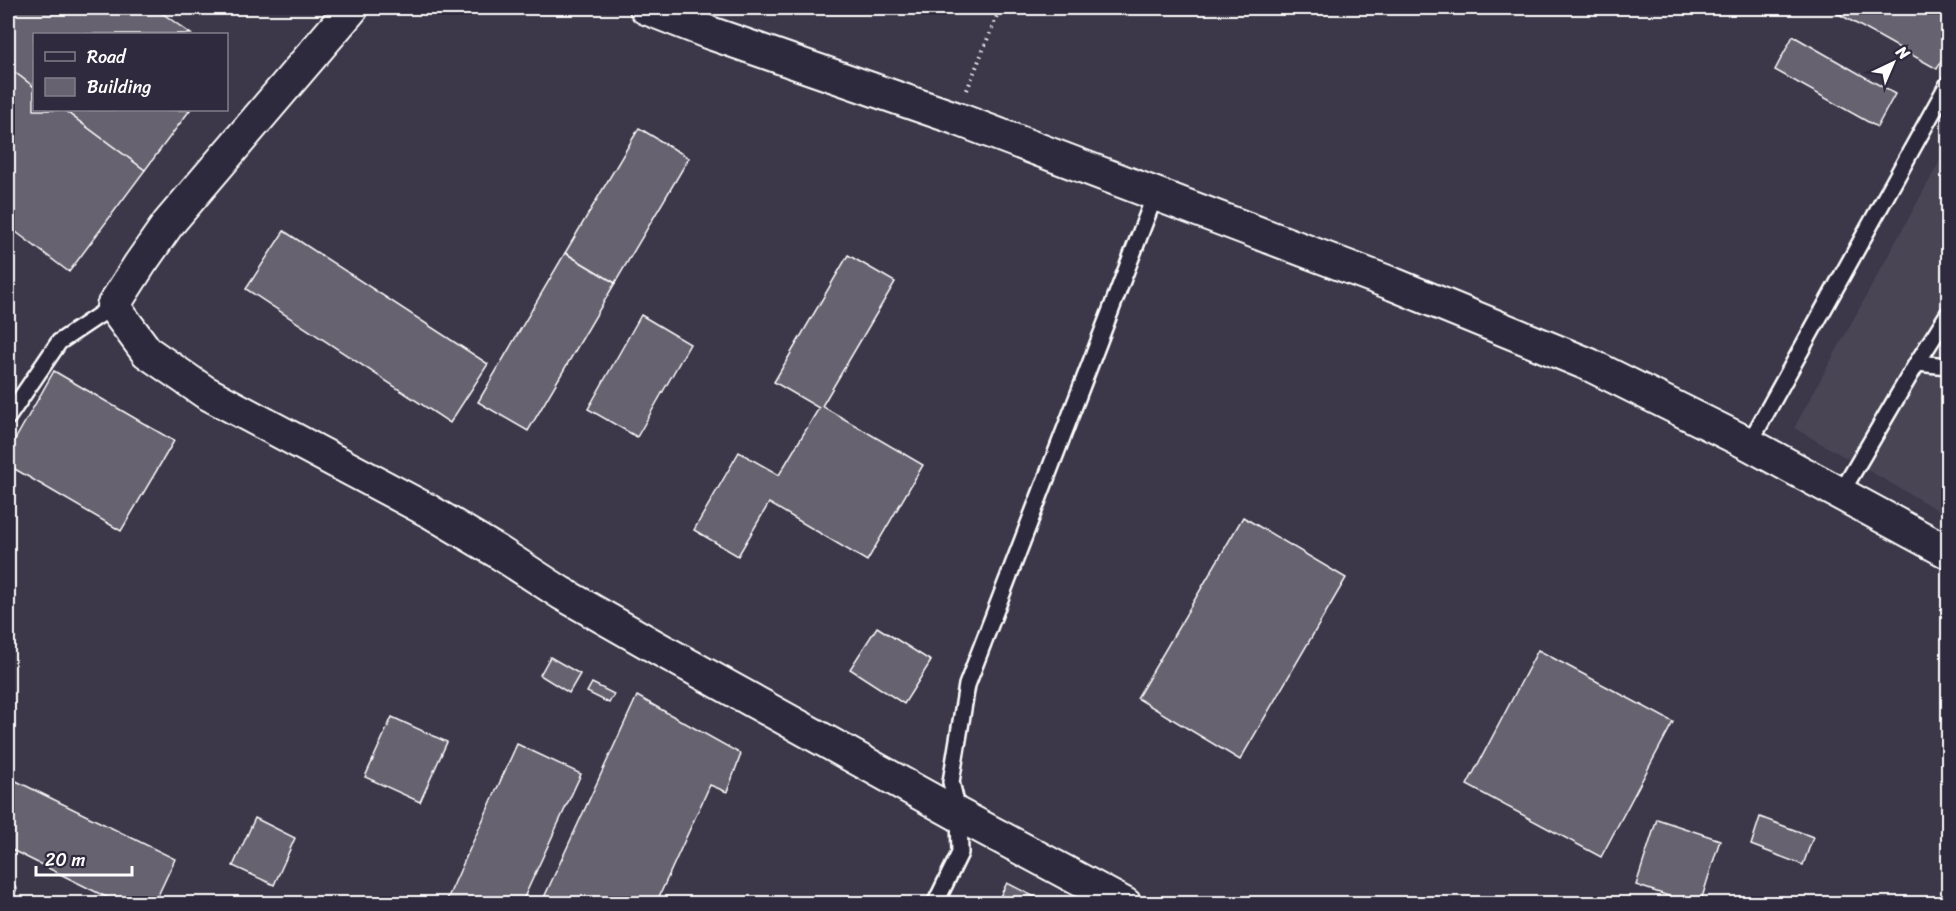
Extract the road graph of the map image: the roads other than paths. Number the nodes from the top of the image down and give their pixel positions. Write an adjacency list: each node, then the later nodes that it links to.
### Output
1 (352, 8): 5 (street)
2 (646, 8): 4 (street)
3 (1948, 84): 10 (lane)
4 (1155, 195): 10 (street); 13 (lane)
5 (114, 306): 9 (lane); 13 (street)
6 (1948, 314): 7 (lane)
7 (1917, 363): 8 (lane); 11 (lane)
8 (1948, 366)
9 (8, 417)
10 (1749, 444): 11 (street)
11 (1841, 493): 12 (street)
12 (1948, 552)
13 (959, 815): 14 (lane); 15 (street)
14 (935, 903)
15 (1125, 903)

